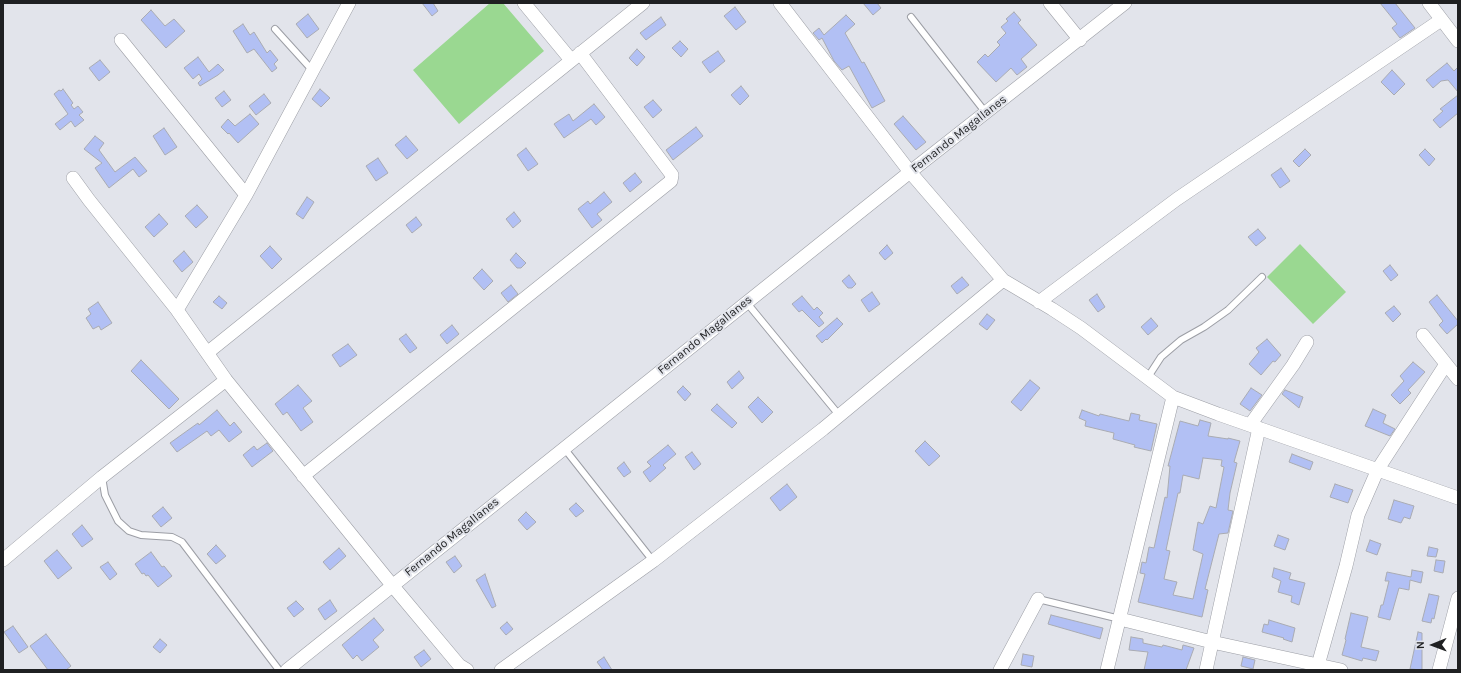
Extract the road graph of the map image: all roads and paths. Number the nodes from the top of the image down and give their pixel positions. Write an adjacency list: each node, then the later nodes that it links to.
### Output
1 (349, 3): 15 (street)
2 (524, 3): 14 (street)
3 (643, 3): 14 (street)
4 (780, 3): 17 (street)
5 (1050, 3): 12 (street)
6 (1125, 3): 12 (street, Fernando Magallanes)
7 (1429, 3): 9 (street)
8 (911, 17): 16 (lane)
9 (1441, 20): 13 (street); 23 (street)
10 (275, 30): 15 (lane)
11 (121, 40): 19 (street)
12 (1080, 40): 16 (street, Fernando Magallanes)
13 (1458, 41)
14 (576, 56): 27 (street); 37 (street)
15 (313, 71): 19 (street)
16 (986, 113): 17 (street, Fernando Magallanes)
17 (910, 172): 21 (street); 22 (street, Fernando Magallanes)
18 (73, 178): 24 (street)
19 (246, 195): 24 (street)
20 (1262, 277): 29 (lane)
21 (1003, 280): 23 (street); 33 (street)
22 (747, 302): 33 (lane); 35 (street, Fernando Magallanes)
23 (1039, 302): 29 (street)
24 (177, 310): 27 (street)
25 (1423, 335): 28 (street)
26 (1307, 342): 34 (street)
27 (207, 353): 31 (street)
28 (1446, 364): 30 (street); 36 (street)
29 (1148, 377): 32 (street)
30 (1458, 379)
31 (226, 380): 37 (street); 38 (street)
32 (1173, 397): 34 (street); 45 (street)
33 (839, 415): 41 (street)
34 (1254, 426): 36 (street); 46 (street)
35 (564, 448): 41 (lane); 42 (street, Fernando Magallanes)
36 (1378, 469): 39 (street); 47 (street)
37 (303, 476): 42 (street)
38 (102, 477): 40 (street); 48 (lane)
39 (1458, 498)
40 (3, 560)
41 (653, 561): 51 (street)
42 (392, 585): 49 (street, Fernando Magallanes); 50 (street)
43 (1458, 598): 56 (street)
44 (1038, 599): 45 (lane); 52 (street)
45 (1120, 619): 46 (street); 53 (street)
46 (1212, 642): 47 (street); 54 (street)
47 (1310, 666): 55 (street)
48 (279, 670)
49 (287, 670)
50 (467, 670)
51 (501, 670)
52 (1000, 670)
53 (1107, 670)
54 (1206, 670)
55 (1341, 670)
56 (1440, 670)

